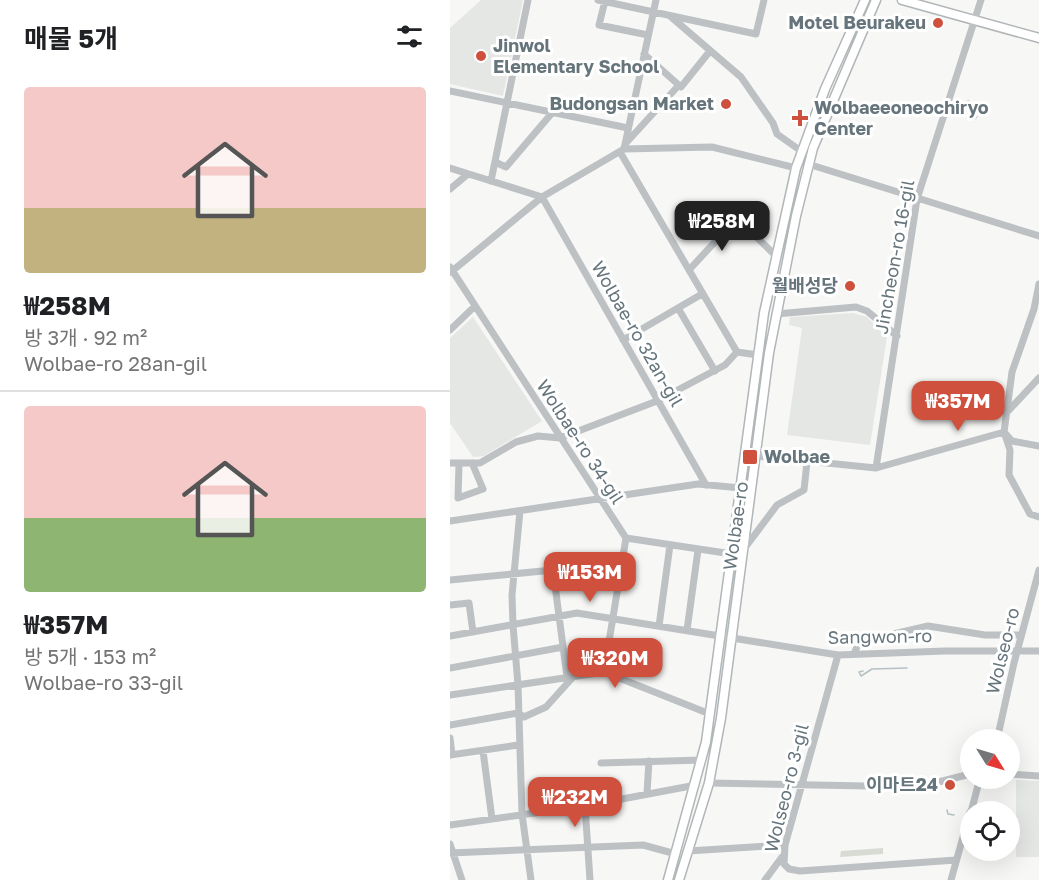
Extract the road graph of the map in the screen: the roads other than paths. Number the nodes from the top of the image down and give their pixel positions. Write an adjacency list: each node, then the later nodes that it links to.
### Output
1 (528, 0): 17 (street)
2 (764, 0): 9 (street)
3 (865, 0): 23 (main road, Wolbae-ro)
4 (876, 0): 25 (main road, Wolbae-ro)
5 (902, 0): 10 (main road)
6 (981, 0): 10 (street, Jincheon-ro 16-gil)
7 (602, 1): 8 (street); 11 (street)
8 (654, 4): 9 (street); 11 (street)
9 (668, 14): 13 (street)
10 (974, 20): 12 (main road); 32 (street, Jincheon-ro 16-gil)
11 (648, 34): 14 (street)
12 (1039, 38)
13 (710, 51): 15 (street); 23 (street)
14 (644, 54): 15 (street); 21 (street)
15 (680, 86): 22 (street)
16 (450, 91): 17 (street)
17 (507, 104): 19 (street); 24 (street)
18 (968, 104): 20 (street)
19 (552, 112): 21 (street); 24 (street)
20 (974, 116)
21 (628, 128): 22 (street)
22 (623, 148): 27 (street); 31 (street); 36 (street)
23 (801, 151): 27 (main road, Wolbae-ro)
24 (495, 162): 29 (street)
25 (808, 164): 32 (street); 41 (main road, Wolbae-ro)
26 (450, 168): 28 (street)
27 (796, 168): 34 (main road, Wolbae-ro)
28 (468, 174): 29 (street); 30 (street)
29 (491, 181): 31 (street)
30 (450, 189)
31 (542, 197): 35 (street); 44 (street, Wolbae-ro 32an-gil)
32 (916, 199): 33 (street); 43 (street, Jincheon-ro 16-gil)
33 (1039, 236)
34 (777, 257): 36 (street); 46 (main road, Wolbae-ro)
35 (451, 270): 39 (street, Wolbae-ro 34-gil)
36 (689, 270): 38 (street)
37 (1039, 284): 50 (street)
38 (702, 294): 40 (street); 45 (street)
39 (475, 306): 42 (street); 52 (street, Wolbae-ro 34-gil)
40 (678, 308): 44 (street); 47 (street)
41 (776, 314): 43 (street); 54 (main road, Wolbae-ro)
42 (450, 330)
43 (897, 336): 59 (street, Jincheon-ro 16-gil)
44 (622, 340): 49 (street, Wolbae-ro 32an-gil)
45 (737, 352): 46 (street); 47 (street)
46 (758, 355): 61 (main road, Wolbae-ro)
47 (715, 371): 49 (street)
48 (1039, 378): 50 (street)
49 (657, 400): 52 (street); 60 (street, Wolbae-ro 32an-gil)
50 (1009, 410): 51 (street)
51 (1004, 432): 53 (street); 59 (street); 64 (street)
52 (560, 438): 58 (street); 62 (street, Wolbae-ro 34-gil)
53 (1039, 446)
54 (756, 456): 55 (street); 69 (main road, Wolbae-ro)
55 (807, 462): 59 (street); 69 (street)
56 (450, 463): 57 (street)
57 (459, 464): 58 (street); 58 (street)
58 (472, 464)
59 (876, 468)
60 (706, 485): 61 (street); 62 (street)
61 (741, 488): 70 (main road, Wolbae-ro)
62 (599, 499): 63 (street); 66 (street, Wolbae-ro 34-gil)
63 (520, 511): 65 (street); 72 (street)
64 (1039, 517)
65 (450, 521)
66 (626, 538): 67 (street); 76 (street)
67 (670, 545): 68 (street); 78 (street)
68 (698, 549): 70 (street); 79 (street)
69 (742, 551): 84 (main road, Wolbae-ro)
70 (732, 554): 81 (main road, Wolbae-ro)
71 (1039, 570): 82 (street, Wolseo-ro)
72 (514, 572): 73 (street); 75 (street); 77 (street)
73 (450, 580)
74 (450, 605): 80 (street)
75 (560, 616): 76 (street, Sangwon-ro); 77 (street, Sangwon-ro); 85 (street)
76 (612, 619): 78 (street, Sangwon-ro); 92 (street)
77 (513, 625): 80 (street, Sangwon-ro); 90 (street)
78 (659, 626): 79 (street, Sangwon-ro)
79 (687, 630): 81 (street, Sangwon-ro)
80 (473, 632): 83 (street, Sangwon-ro)
81 (721, 635): 84 (street, Sangwon-ro); 97 (main road, Wolbae-ro)
82 (1021, 635): 87 (street, Wolseo-ro); 88 (street)
83 (450, 636)
84 (731, 637): 89 (street, Sangwon-ro); 110 (main road, Wolbae-ro)
85 (563, 647): 90 (street); 93 (street)
86 (1039, 651): 87 (street, Sangwon-ro)
87 (1017, 652): 88 (street, Sangwon-ro); 99 (street, Wolseo-ro)
88 (854, 654): 89 (street, Sangwon-ro)
89 (838, 655): 112 (street, Wolseo-ro 3-gil)
90 (515, 656): 91 (street); 94 (street)
91 (450, 668)
92 (604, 672): 93 (street); 97 (street)
93 (571, 677): 94 (street); 96 (street)
94 (518, 685): 95 (street); 96 (street)
95 (450, 695)
96 (518, 713): 98 (street); 101 (street)
97 (710, 714): 104 (main road, Wolbae-ro)
98 (450, 725)
99 (1000, 729)
100 (450, 738): 103 (street)
101 (518, 745): 102 (street); 115 (street)
102 (483, 751): 103 (street); 116 (street)
103 (451, 755)
104 (702, 760): 105 (street); 111 (main road, Wolbae-ro)
105 (649, 761): 106 (street); 113 (street)
106 (600, 763)
107 (1020, 775): 108 (street)
108 (1039, 776)
109 (960, 777): 112 (street)
110 (709, 783): 112 (street); 123 (main road, Wolbae-ro)
111 (696, 785): 113 (street); 125 (main road, Wolbae-ro)
112 (801, 786): 119 (street, Wolseo-ro 3-gil)
113 (647, 793): 114 (street)
114 (585, 806): 115 (street); 121 (street)
115 (522, 814): 116 (street); 122 (street)
116 (492, 819): 117 (street)
117 (450, 825)
118 (450, 844): 124 (street)
119 (785, 845): 123 (street); 126 (street, Wolseo-ro 3-gil)
120 (960, 847): 127 (street)
121 (588, 848): 122 (street); 125 (street); 130 (street)
122 (527, 850): 124 (street); 129 (street)
123 (688, 851): 132 (main road, Wolbae-ro)
124 (452, 853): 128 (street)
125 (676, 854): 131 (main road, Wolbae-ro)
126 (782, 857): 127 (street, Wolseo-ro 3-gil); 133 (street)
127 (956, 860): 134 (street)
128 (462, 880)
129 (531, 880)
130 (590, 880)
131 (668, 880)
132 (679, 880)
133 (765, 880)
134 (951, 880)

